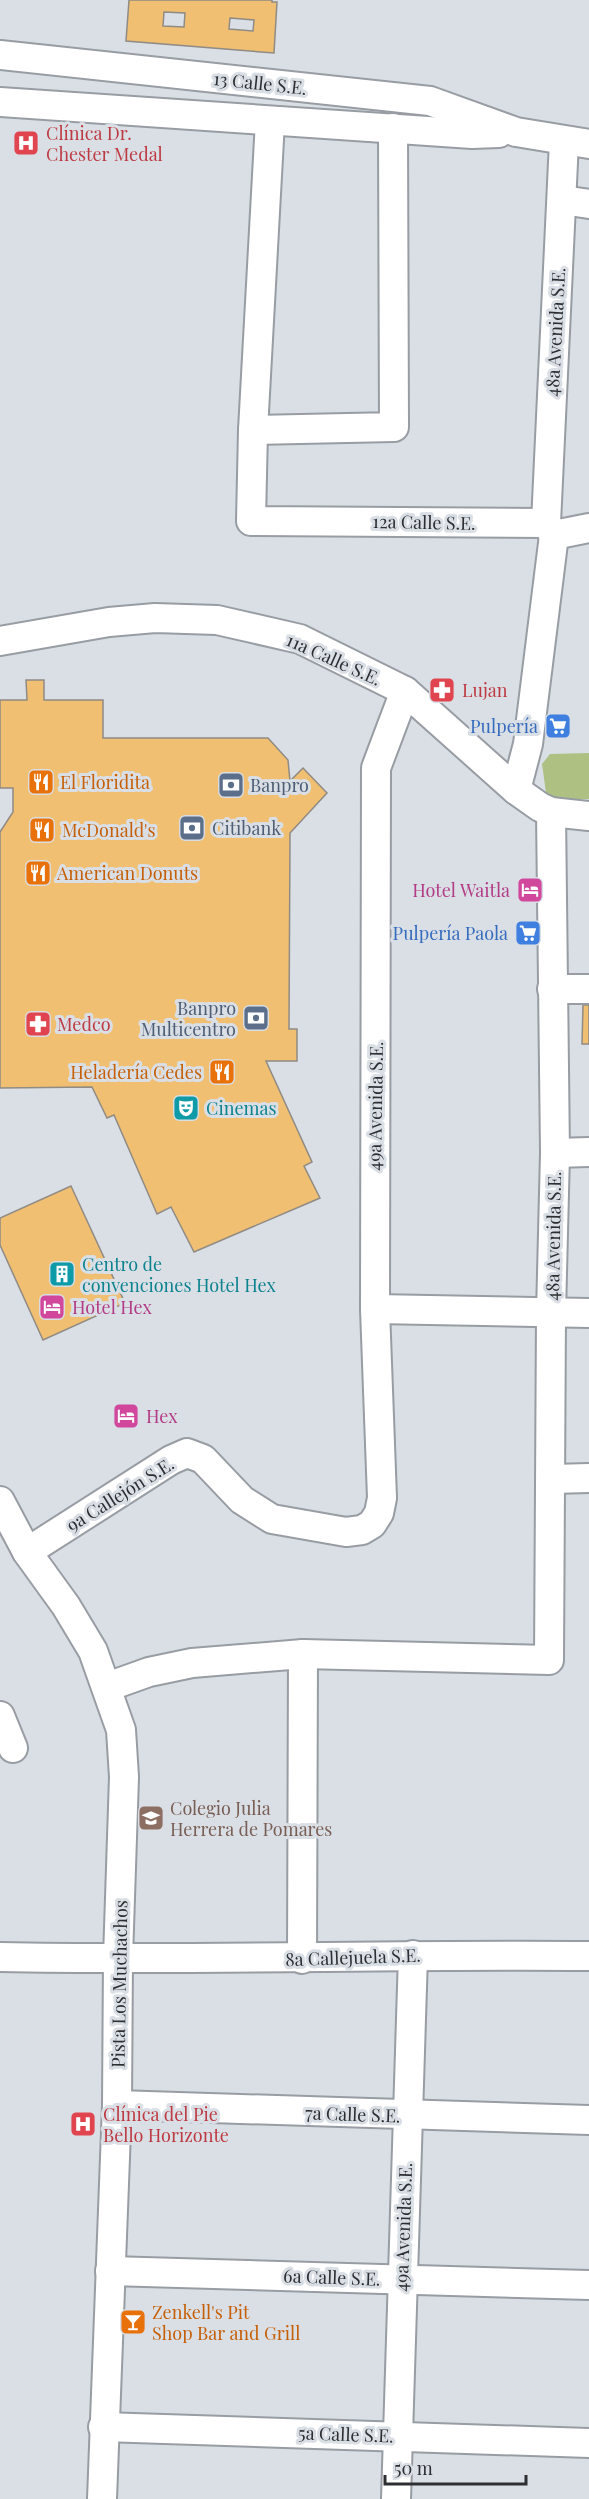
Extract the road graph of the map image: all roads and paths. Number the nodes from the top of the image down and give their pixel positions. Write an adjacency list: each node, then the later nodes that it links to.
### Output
1 (0, 55): 2 (street, 13 Calle S.E.)
2 (128, 69): 4 (street); 7 (street, 13 Calle S.E.)
3 (0, 102): 4 (street, 13 Calle S.E.)
4 (123, 111): 5 (street, 13 Calle S.E.)
5 (270, 121): 6 (street, 13 Calle S.E.); 10 (street)
6 (393, 128): 7 (street, 13 Calle S.E.); 10 (street)
7 (516, 132): 8 (street, 13 Calle S.E.)
8 (577, 142): 9 (street, 48a Avenida S.E.)
9 (576, 202): 12 (street, 48a Avenida S.E.)
10 (253, 430): 12 (street, 12a Calle S.E.)
11 (589, 528): 12 (street, 12a Calle S.E.)
12 (550, 529): 15 (street, 48a Avenida S.E.)
13 (0, 640): 14 (street, 11a Calle S.E.)
14 (405, 691): 15 (street, 11a Calle S.E.); 22 (street, 49a Avenida S.E.)
15 (516, 790): 16 (street, 11a Calle S.E.)
16 (551, 812): 17 (street, 11a Calle S.E.); 18 (street, 48a Avenida S.E.)
17 (589, 816)
18 (552, 989): 19 (street); 21 (street, 48a Avenida S.E.)
19 (589, 989)
20 (589, 1152): 21 (street)
21 (555, 1153): 24 (street, 48a Avenida S.E.)
22 (375, 1309): 24 (street); 28 (street, 49a Avenida S.E.)
23 (589, 1312): 24 (street)
24 (551, 1313): 25 (street, 48a Avenida S.E.)
25 (552, 1479): 26 (street); 30 (street, 48a Avenida S.E.)
26 (589, 1479)
27 (0, 1501): 29 (street, Pista Los Muchachos)
28 (372, 1524): 29 (street, 9a Callejón S.E.)
29 (27, 1552): 31 (street, Pista Los Muchachos)
30 (303, 1654): 31 (street); 38 (street)
31 (107, 1687): 37 (street, Pista Los Muchachos)
32 (0, 1716): 33 (street)
33 (13, 1748)
34 (413, 1954): 35 (street, 8a Callejuela S.E.); 38 (street, 8a Callejuela S.E.); 40 (street, 49a Avenida S.E.)
35 (589, 1956)
36 (0, 1957): 37 (street, 8a Callejuela S.E.)
37 (118, 1958): 38 (street, 8a Callejuela S.E.); 39 (street, Pista Los Muchachos)
38 (302, 1959)
39 (117, 2105): 40 (street, 7a Calle S.E.); 42 (street, Pista Los Muchachos)
40 (406, 2116): 41 (street, 7a Calle S.E.); 43 (street, 49a Avenida S.E.)
41 (589, 2120)
42 (110, 2271): 43 (street, 6a Calle S.E.); 45 (street, Pista Los Muchachos)
43 (402, 2279): 44 (street, 6a Calle S.E.); 46 (street, 49a Avenida S.E.)
44 (589, 2285)
45 (103, 2427): 46 (street, 5a Calle S.E.); 48 (street, Pista Los Muchachos)
46 (397, 2435): 47 (street, 5a Calle S.E.); 49 (street, 49a Avenida S.E.)
47 (589, 2443)
48 (102, 2499)
49 (396, 2499)

